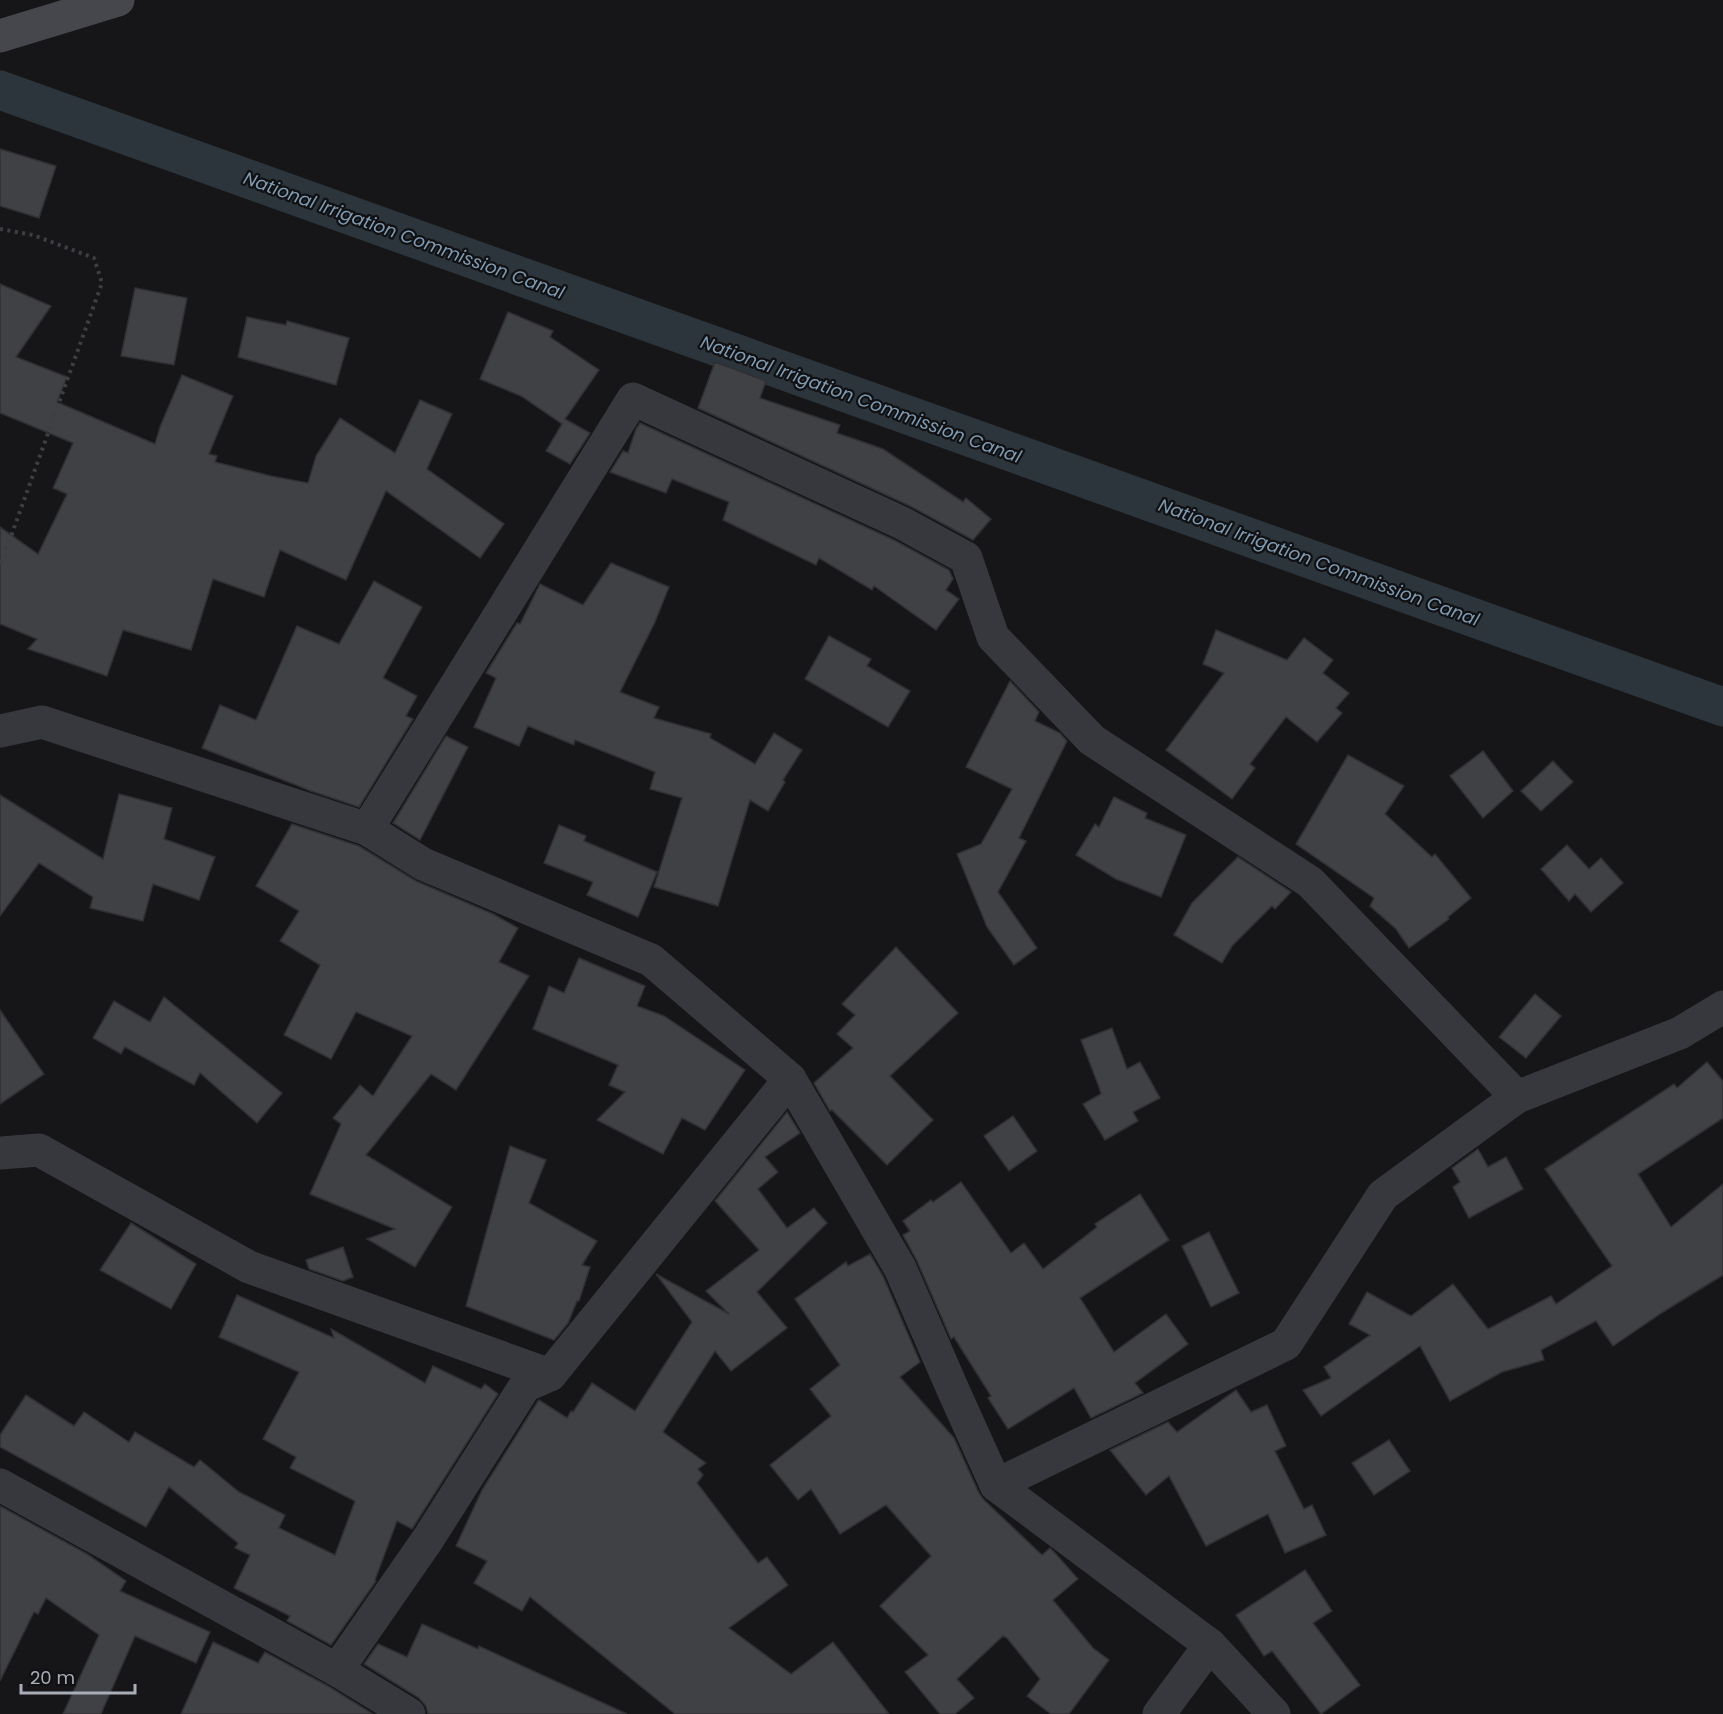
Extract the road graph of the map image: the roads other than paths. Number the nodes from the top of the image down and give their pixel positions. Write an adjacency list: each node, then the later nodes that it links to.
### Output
1 (118, 0): 2 (main road)
2 (0, 36)
3 (0, 731): 4 (street)
4 (367, 829): 6 (street); 7 (street)
5 (1723, 1007): 7 (street)
6 (790, 1078): 9 (street); 11 (street)
7 (1517, 1097): 11 (street)
8 (0, 1153): 9 (street)
9 (550, 1375): 13 (street)
10 (0, 1485): 13 (street)
11 (996, 1485): 12 (street)
12 (1210, 1645): 15 (street); 16 (street)
13 (337, 1670): 14 (street)
14 (409, 1714)
15 (1160, 1714)
16 (1274, 1714)

